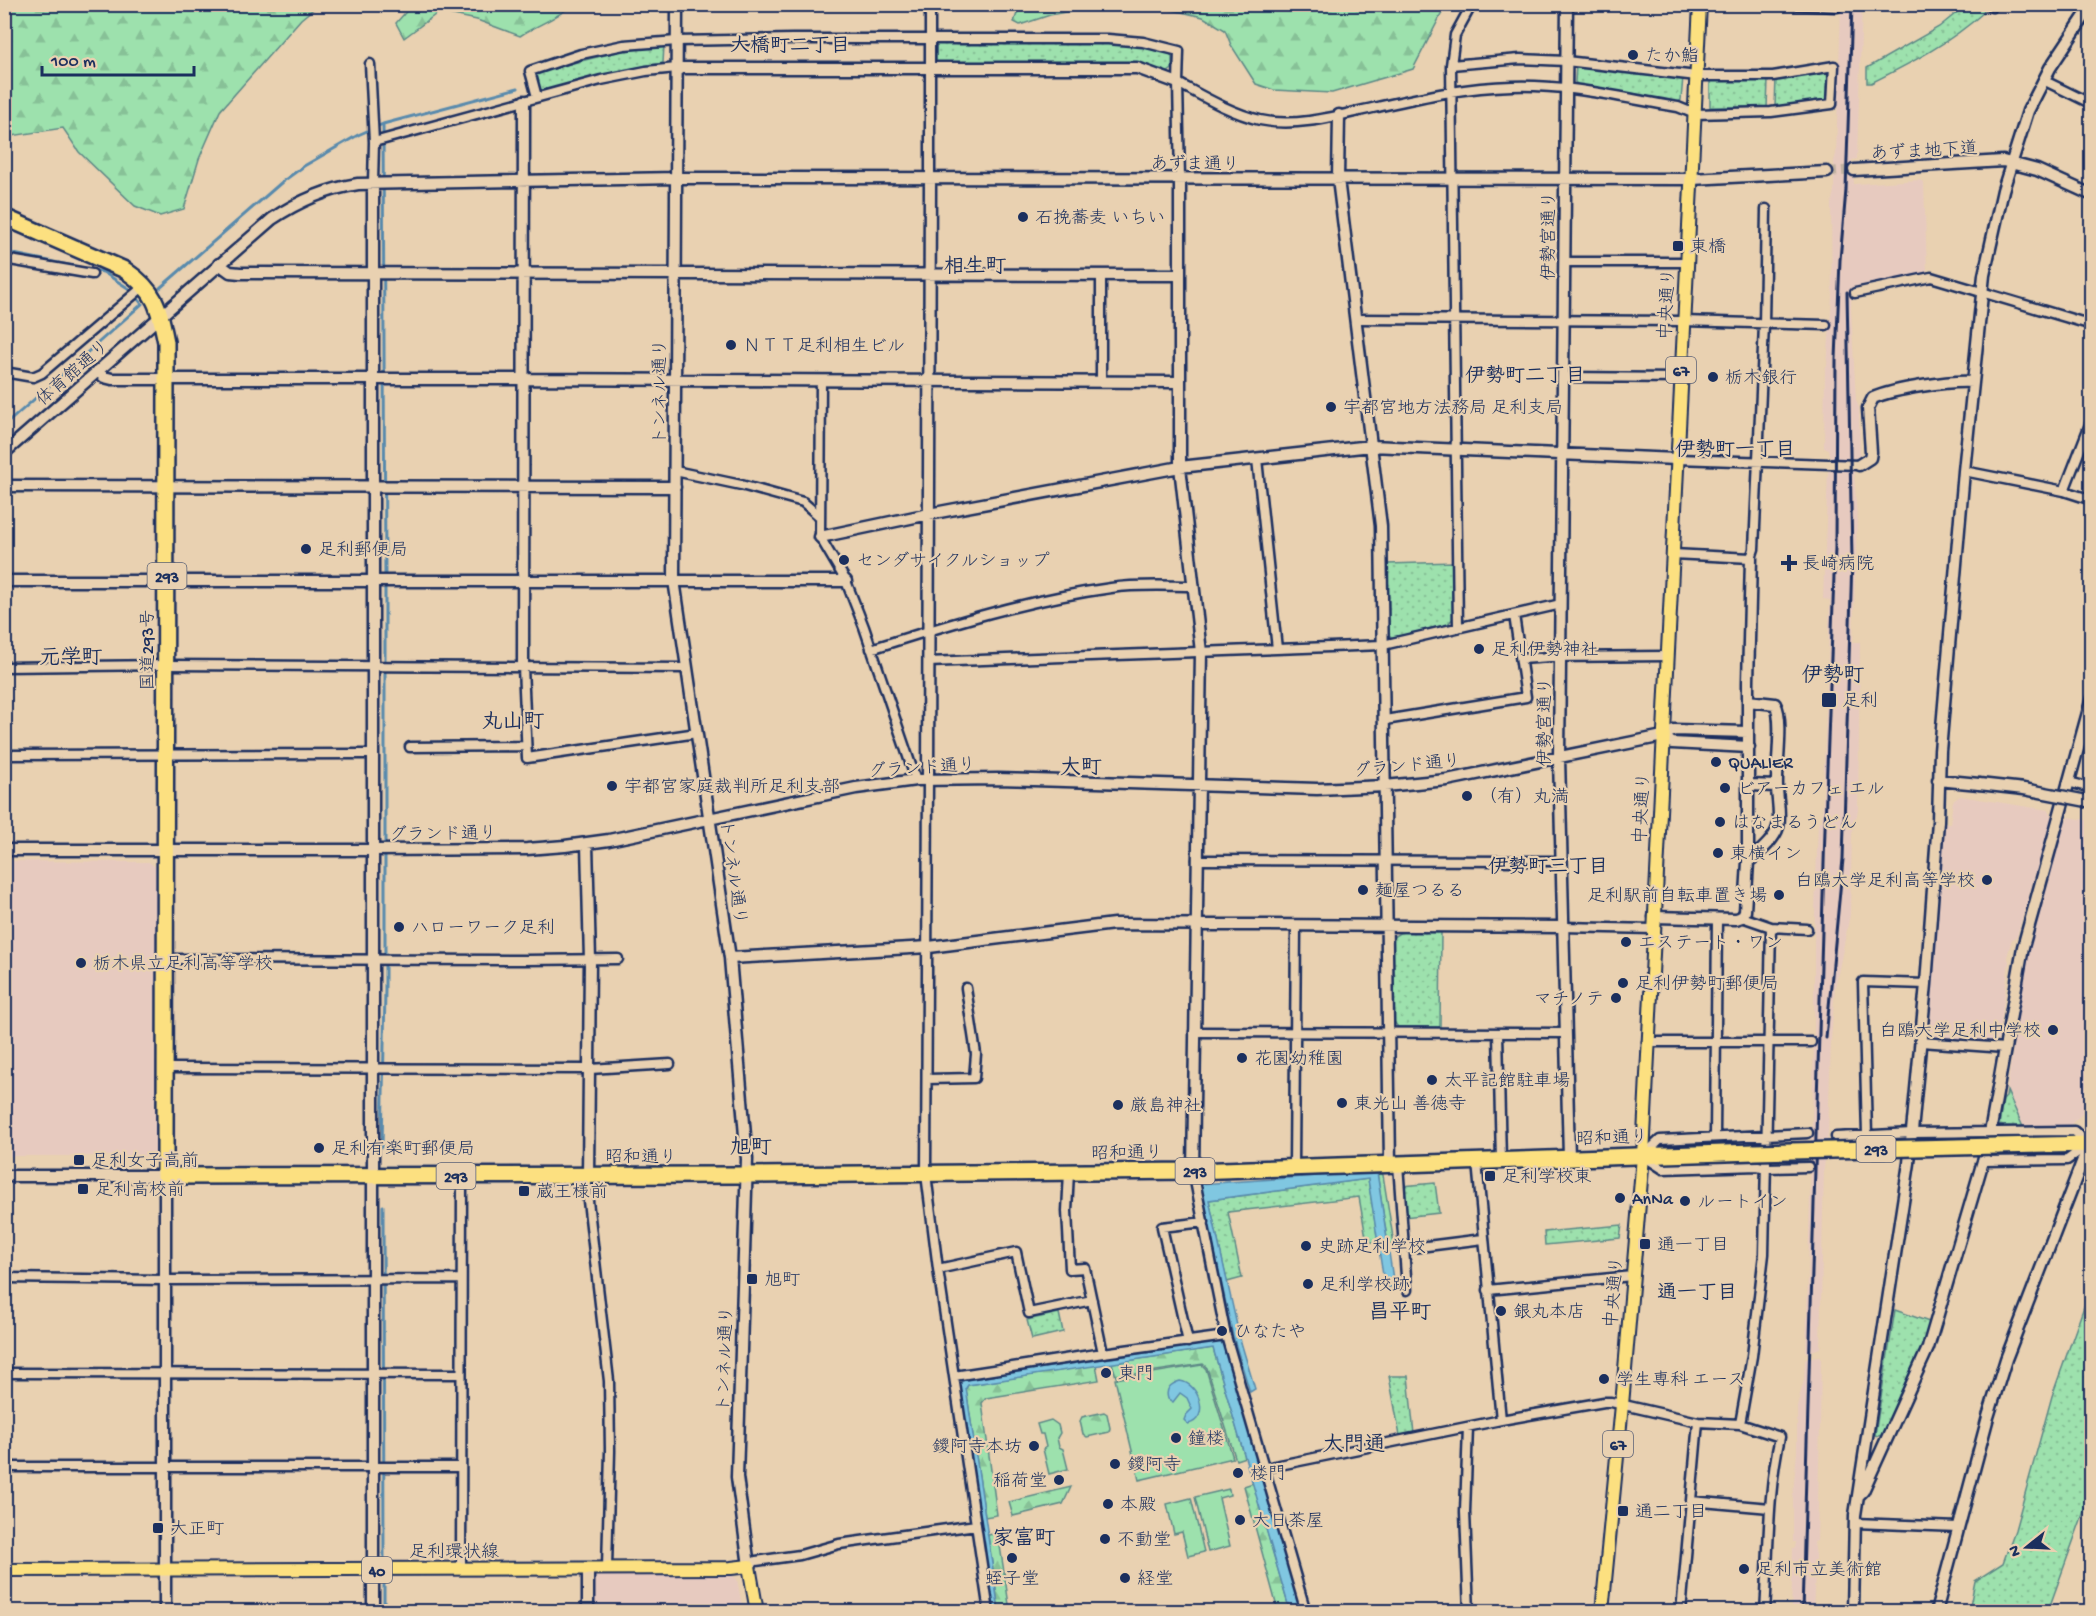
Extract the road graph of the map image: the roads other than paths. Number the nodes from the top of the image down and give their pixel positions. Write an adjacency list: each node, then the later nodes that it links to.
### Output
1 (677, 4): 11 (street, トンネル通り)
2 (930, 4): 10 (street)
3 (1472, 4): 14 (street)
4 (1567, 4): 12 (street, 伊勢宮通り)
5 (1700, 4): 17 (main road, 中央通り / 67)
6 (1776, 4): 7 (street)
7 (1805, 5): 9 (street)
8 (2091, 5): 18 (street)
9 (1837, 7)
10 (930, 39): 11 (street); 16 (street); 19 (street)
11 (677, 41): 15 (street, トンネル通り); 22 (street)
12 (1566, 61): 14 (street); 17 (street); 20 (street, 伊勢宮通り)
13 (370, 64): 27 (street)
14 (1451, 65): 21 (street)
15 (677, 68): 16 (street); 22 (street); 31 (street, トンネル通り)
16 (930, 68): 19 (street); 33 (street)
17 (1697, 76): 25 (main road, 中央通り / 67); 25 (street)
18 (2043, 80): 24 (street); 28 (street)
19 (1178, 83): 26 (street); 34 (street)
20 (1565, 88): 21 (street); 25 (street); 32 (street, 伊勢宮通り)
21 (1451, 91): 26 (street); 36 (street)
22 (537, 97): 23 (street)
23 (524, 101): 27 (street); 38 (street)
24 (2091, 104)
25 (1695, 114): 37 (main road, 中央通り / 67)
26 (1339, 116): 35 (street)
27 (373, 139): 39 (street)
28 (2013, 164): 29 (street, あずま地下道); 40 (street); 55 (street)
29 (1854, 170)
30 (1827, 172): 37 (street, あずま通り)
31 (677, 178): 33 (street, あずま通り); 38 (street, あずま通り); 51 (street, トンネル通り)
32 (1565, 178): 36 (street, あずま通り); 37 (street, あずま通り); 44 (street, 伊勢宮通り)
33 (930, 179): 34 (street, あずま通り); 50 (street)
34 (1180, 179): 35 (street, あずま通り); 53 (street)
35 (1338, 179): 36 (street, あずま通り); 58 (street)
36 (1453, 179): 59 (street)
37 (1692, 179): 45 (main road, 中央通り / 67)
38 (524, 180): 39 (street, あずま通り); 49 (street)
39 (373, 183): 46 (street, 体育館通り); 48 (street)
40 (2091, 195)
41 (1766, 209): 63 (street)
42 (4, 217): 54 (highway, 国道293号 / 293)
43 (4, 259): 47 (street)
44 (1565, 262): 45 (street); 60 (street, 伊勢宮通り)
45 (1687, 262): 61 (main road, 中央通り / 67)
46 (219, 264): 48 (street); 57 (street, 体育館通り)
47 (92, 274)
48 (374, 274): 49 (street); 69 (street)
49 (525, 274): 51 (street); 70 (street)
50 (930, 274): 51 (street); 52 (street); 74 (street)
51 (677, 275): 72 (street, トンネル通り)
52 (1101, 275): 53 (street); 75 (street)
53 (1180, 275): 76 (street)
54 (144, 286): 57 (highway, 国道293号 / 293); 66 (street)
55 (1982, 292): 56 (street); 62 (street); 77 (street)
56 (1855, 293)
57 (160, 315): 65 (street, 体育館通り); 71 (highway, 国道293号 / 293)
58 (1355, 319): 59 (street); 79 (street)
59 (1455, 319): 60 (street); 80 (street)
60 (1564, 320): 61 (street); 67 (street, 伊勢宮通り)
61 (1683, 321): 63 (street); 68 (main road, 中央通り / 67)
62 (2091, 324)
63 (1764, 325): 64 (street); 85 (street)
64 (1826, 325)
65 (98, 371): 71 (street); 81 (street, 体育館通り)
66 (4, 372)
67 (1563, 377): 68 (street); 82 (street, 伊勢宮通り)
68 (1681, 378): 84 (main road, 中央通り / 67)
69 (374, 379): 70 (street); 71 (street); 92 (street)
70 (524, 379): 72 (street); 93 (street)
71 (167, 380): 91 (highway, 国道293号 / 293)
72 (675, 380): 73 (street); 88 (street, トンネル通り)
73 (821, 380): 74 (street); 98 (street)
74 (930, 381): 75 (street); 97 (street)
75 (1101, 381): 76 (street)
76 (1180, 382): 87 (street)
77 (1973, 382): 86 (street); 89 (street)
78 (2091, 419): 95 (street)
79 (1371, 446): 80 (street); 83 (street); 113 (street)
80 (1457, 449): 82 (street); 111 (street)
81 (4, 453)
82 (1562, 454): 84 (street); 109 (street, 伊勢宮通り)
83 (1257, 459): 87 (street); 115 (street)
84 (1677, 459): 85 (street); 100 (main road, 中央通り / 67)
85 (1758, 462): 86 (street); 101 (street)
86 (1859, 465)
87 (1180, 467): 97 (street); 108 (street)
88 (675, 471): 94 (street, トンネル通り); 98 (street)
89 (1964, 471): 95 (street); 141 (street)
90 (4, 486): 91 (street)
91 (166, 487): 92 (street); 106 (highway, 国道293号 / 293)
92 (373, 487): 93 (street); 102 (street)
93 (523, 487): 94 (street); 103 (street)
94 (675, 487): 104 (street, トンネル通り)
95 (2064, 491): 96 (street)
96 (2091, 500)
97 (929, 514): 99 (street); 112 (street)
98 (819, 516): 99 (street)
99 (820, 537): 107 (street)
100 (1673, 554): 101 (street); 118 (main road, 中央通り / 67)
101 (1751, 558): 127 (street)
102 (374, 580): 103 (street); 106 (street); 123 (street)
103 (523, 580): 104 (street); 124 (street)
104 (674, 580): 107 (street); 125 (street, トンネル通り)
105 (4, 581): 106 (street)
106 (167, 581): 121 (highway, 国道293号 / 293)
107 (846, 581): 114 (street)
108 (1194, 586): 112 (street); 116 (street)
109 (1561, 604): 110 (street); 117 (street, 伊勢宮通り)
110 (1514, 615): 111 (street); 119 (street)
111 (1458, 627): 113 (street)
112 (927, 631): 114 (street); 120 (street)
113 (1383, 645): 115 (street); 128 (street)
114 (871, 649): 140 (street)
115 (1277, 649): 116 (street)
116 (1202, 652): 120 (street); 146 (street)
117 (1561, 656): 118 (street); 119 (street); 138 (street, 伊勢宮通り)
118 (1668, 656): 131 (main road, 中央通り / 67)
119 (1522, 659): 128 (street)
120 (928, 662): 139 (street)
121 (166, 665): 122 (street); 123 (street); 137 (highway, 国道293号 / 293)
122 (4, 667)
123 (373, 667): 124 (street); 135 (street)
124 (523, 667): 125 (street); 132 (street)
125 (687, 669): 130 (street, トンネル通り)
126 (2091, 698): 142 (street)
127 (1748, 701): 129 (street); 145 (street)
128 (1385, 720): 144 (street)
129 (1748, 732): 131 (street, グランド通り); 134 (street)
130 (697, 733): 132 (street); 149 (street, トンネル通り)
131 (1663, 736): 134 (street); 138 (street, グランド通り); 160 (main road, 中央通り / 67)
132 (526, 746): 133 (street)
133 (410, 747)
134 (1749, 747): 143 (street)
135 (373, 754): 137 (street); 153 (street)
136 (4, 755): 137 (street)
137 (166, 755): 152 (highway, 国道293号 / 293)
138 (1559, 757): 144 (street, グランド通り); 156 (street, 伊勢宮通り)
139 (928, 779): 140 (street, グランド通り); 146 (street, グランド通り); 167 (street)
140 (916, 780): 149 (street, グランド通り)
141 (1938, 780): 148 (street, bridge); 173 (street)
142 (2068, 782): 147 (street); 185 (street)
143 (1749, 785): 145 (street); 157 (street)
144 (1385, 786): 146 (street, グランド通り); 155 (street)
145 (1777, 786): 157 (street)
146 (1199, 787): 154 (street)
147 (2091, 788)
148 (2091, 802)
149 (710, 820): 150 (street, グランド通り); 168 (street, トンネル通り)
150 (587, 843): 153 (street, グランド通り); 172 (street)
151 (4, 849): 152 (street, グランド通り)
152 (166, 850): 153 (street, グランド通り); 169 (highway, 国道293号 / 293)
153 (373, 850): 171 (street)
154 (1197, 860): 155 (street); 161 (street)
155 (1387, 860): 156 (street); 162 (street)
156 (1561, 861): 164 (street, 伊勢宮通り)
157 (1748, 862): 158 (street)
158 (1742, 917): 159 (street); 165 (street)
159 (1717, 919): 160 (street); 180 (street)
160 (1654, 922): 164 (street); 182 (main road, 中央通り / 67)
161 (1197, 924): 163 (street); 167 (street); 175 (street)
162 (1388, 925): 163 (street); 164 (street); 177 (street)
163 (1296, 926): 176 (street)
164 (1563, 927): 179 (street, 伊勢宮通り)
165 (1772, 927): 166 (street); 181 (street)
166 (1807, 929)
167 (928, 947): 168 (street); 190 (street)
168 (730, 958): 212 (street, トンネル通り)
169 (166, 959): 171 (street); 187 (highway, 国道293号 / 293)
170 (618, 959): 172 (street)
171 (372, 960): 172 (street); 188 (street)
172 (590, 960): 189 (street)
173 (1926, 984): 184 (street); 193 (street)
174 (966, 988): 190 (street)
175 (1194, 1032): 176 (street); 208 (street)
176 (1295, 1032): 177 (street); 205 (street)
177 (1388, 1033): 178 (street); 204 (street)
178 (1498, 1033): 179 (street); 201 (street)
179 (1565, 1033): 200 (street, 伊勢宮通り)
180 (1716, 1041): 181 (street); 182 (street); 195 (street)
181 (1770, 1041): 183 (street); 194 (street)
182 (1647, 1042): 199 (main road, 中央通り / 67)
183 (1811, 1042)
184 (1921, 1042): 185 (street); 192 (street)
185 (2005, 1048): 197 (street)
186 (670, 1064): 189 (street)
187 (167, 1068): 188 (street); 214 (highway, 国道293号 / 293)
188 (372, 1069): 189 (street); 215 (street)
189 (590, 1069): 211 (street)
190 (927, 1079): 210 (street)
191 (1808, 1133): 194 (street)
192 (1912, 1133): 193 (street); 197 (street); 242 (street)
193 (1867, 1135): 196 (street)
194 (1768, 1136): 195 (street); 207 (street)
195 (1715, 1137): 199 (street)
196 (1836, 1137)
197 (1994, 1139): 198 (highway, 昭和通り / 293); 199 (highway, 昭和通り / 293, bridge); 202 (street)
198 (2090, 1140): 202 (street); 254 (street)
199 (1643, 1156): 200 (highway, 昭和通り / 293); 207 (street); 221 (main road, 中央通り / 67)
200 (1569, 1158): 201 (highway, 昭和通り / 293)
201 (1501, 1161): 203 (highway, 昭和通り / 293)
202 (1983, 1161): 243 (street)
203 (1478, 1162): 204 (highway, 昭和通り / 293); 218 (street)
204 (1394, 1164): 205 (highway, 昭和通り / 293); 219 (street)
205 (1294, 1167): 208 (highway, 昭和通り / 293)
206 (1808, 1167): 207 (street)
207 (1766, 1168): 240 (street)
208 (1193, 1171): 209 (highway, 昭和通り / 293); 217 (street)
209 (1069, 1172): 210 (highway, 昭和通り / 293); 228 (street)
210 (926, 1174): 212 (highway, 昭和通り / 293); 220 (street)
211 (586, 1175): 212 (highway, 昭和通り / 293); 216 (highway, 昭和通り / 293); 256 (street)
212 (747, 1175): 255 (street, トンネル通り)
213 (4, 1176): 214 (street)
214 (165, 1176): 215 (highway, 昭和通り / 293); 225 (street)
215 (372, 1176): 216 (highway, 昭和通り / 293); 223 (street)
216 (462, 1176): 224 (street)
217 (1203, 1222): 229 (street); 230 (street)
218 (1483, 1239): 219 (street); 227 (street)
219 (1403, 1249): 226 (street)
220 (938, 1269): 228 (street); 236 (street)
221 (1632, 1276): 227 (street); 237 (main road, 中央通り / 67)
222 (4, 1278): 225 (street)
223 (373, 1279): 224 (street); 225 (street); 234 (street)
224 (461, 1279): 235 (street)
225 (165, 1280): 233 (street)
226 (1407, 1290)
227 (1488, 1290): 238 (street)
228 (1092, 1300): 231 (street)
229 (1226, 1336): 230 (street); 248 (street)
230 (1188, 1342): 231 (street)
231 (1103, 1353): 236 (street)
232 (4, 1373): 233 (street)
233 (165, 1373): 234 (street); 244 (street)
234 (373, 1374): 235 (street); 246 (street)
235 (461, 1374): 247 (street)
236 (954, 1376): 253 (street)
237 (1622, 1405): 238 (street); 239 (street); 269 (main road, 中央通り / 67)
238 (1500, 1420): 241 (street)
239 (1698, 1422): 240 (street); 250 (street)
240 (1740, 1424): 251 (street)
241 (1468, 1427): 248 (street); 268 (street)
242 (1865, 1444): 243 (street); 249 (street)
243 (1883, 1448): 249 (street)
244 (164, 1466): 245 (street); 246 (street); 261 (street)
245 (4, 1467)
246 (373, 1467): 247 (street); 257 (street)
247 (461, 1467): 258 (street)
248 (1265, 1468): 267 (street)
249 (1857, 1496): 252 (street)
250 (1690, 1501): 251 (street); 270 (street)
251 (1770, 1508): 271 (street)
252 (1855, 1523): 254 (street); 272 (street)
253 (976, 1526): 255 (street); 266 (street)
254 (1958, 1527): 273 (street)
255 (749, 1566): 256 (main road, 足利環状線 / 40); 265 (main road)
256 (607, 1568): 259 (main road, 足利環状線 / 40)
257 (373, 1569): 258 (main road, 足利環状線 / 40); 261 (main road, 足利環状線 / 40); 263 (street)
258 (461, 1569): 259 (main road, 足利環状線 / 40)
259 (588, 1569): 264 (street)
260 (4, 1570): 261 (main road, 足利環状線 / 40)
261 (166, 1570): 262 (street)
262 (165, 1611)
263 (373, 1611)
264 (588, 1611)
265 (757, 1611)
266 (989, 1611)
267 (1306, 1611)
268 (1469, 1611)
269 (1602, 1611)
270 (1682, 1611)
271 (1765, 1611)
272 (1853, 1611)
273 (1936, 1611)

